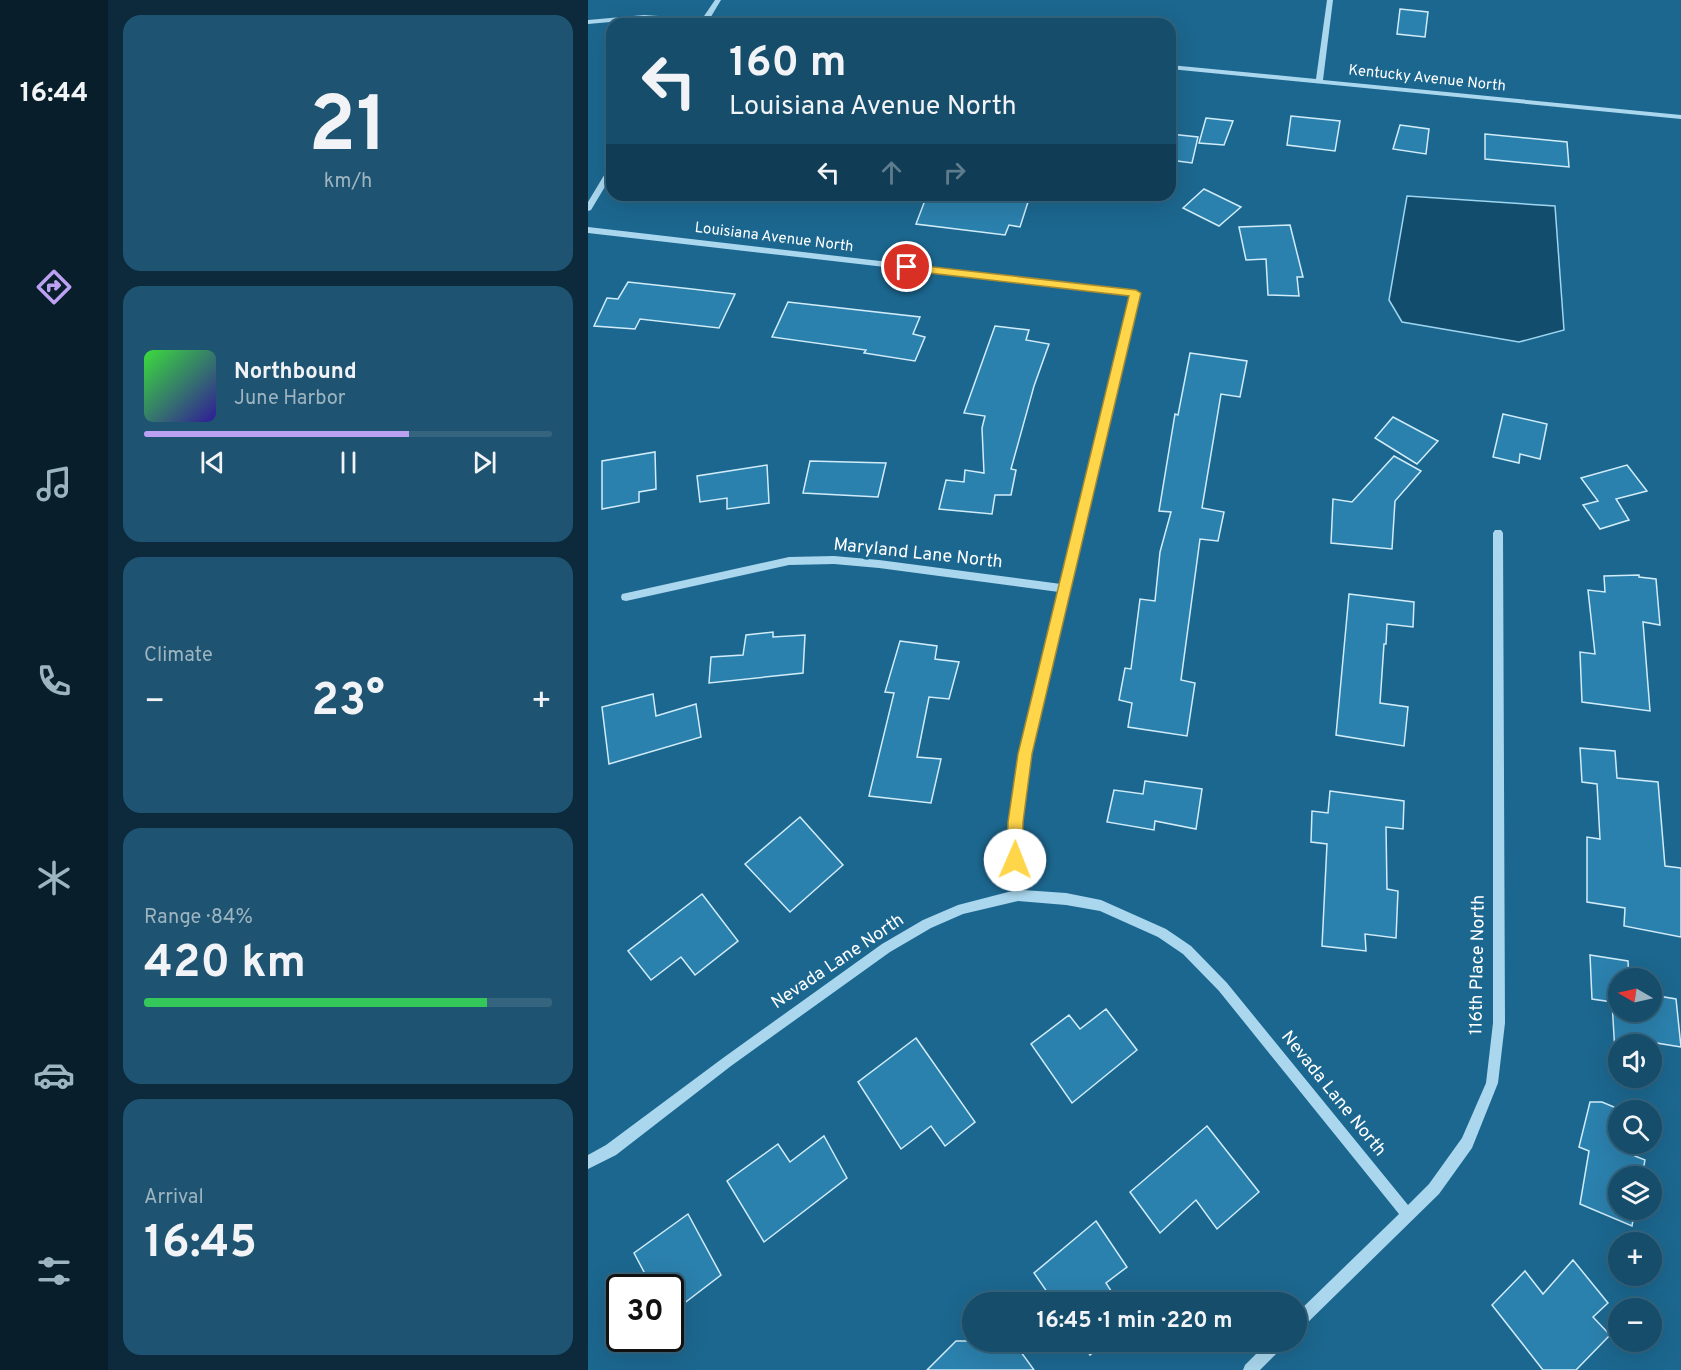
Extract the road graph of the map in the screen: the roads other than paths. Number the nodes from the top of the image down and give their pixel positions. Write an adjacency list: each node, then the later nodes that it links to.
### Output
1 (718, 0): 5 (street)
2 (1330, 0): 9 (street)
3 (633, 18): 4 (street)
4 (656, 18)
5 (707, 18)
6 (606, 20): 7 (street)
7 (588, 22)
8 (1176, 68): 9 (street, Kentucky Avenue North)
9 (1319, 82): 10 (street, Kentucky Avenue North)
10 (1681, 117)
11 (606, 180): 12 (street)
12 (588, 208)
13 (588, 230): 15 (street, Louisiana Avenue North)
14 (1498, 533): 19 (street, 116th Place North)
15 (1065, 589): 16 (street, Maryland Lane North); 17 (street)
16 (626, 597)
17 (1018, 895): 18 (street, Nevada Lane North); 19 (street, Nevada Lane North)
18 (588, 1162)
19 (1407, 1214): 20 (street, 116th Place North)
20 (1307, 1313)
21 (1268, 1352): 22 (street)
22 (1250, 1370)

